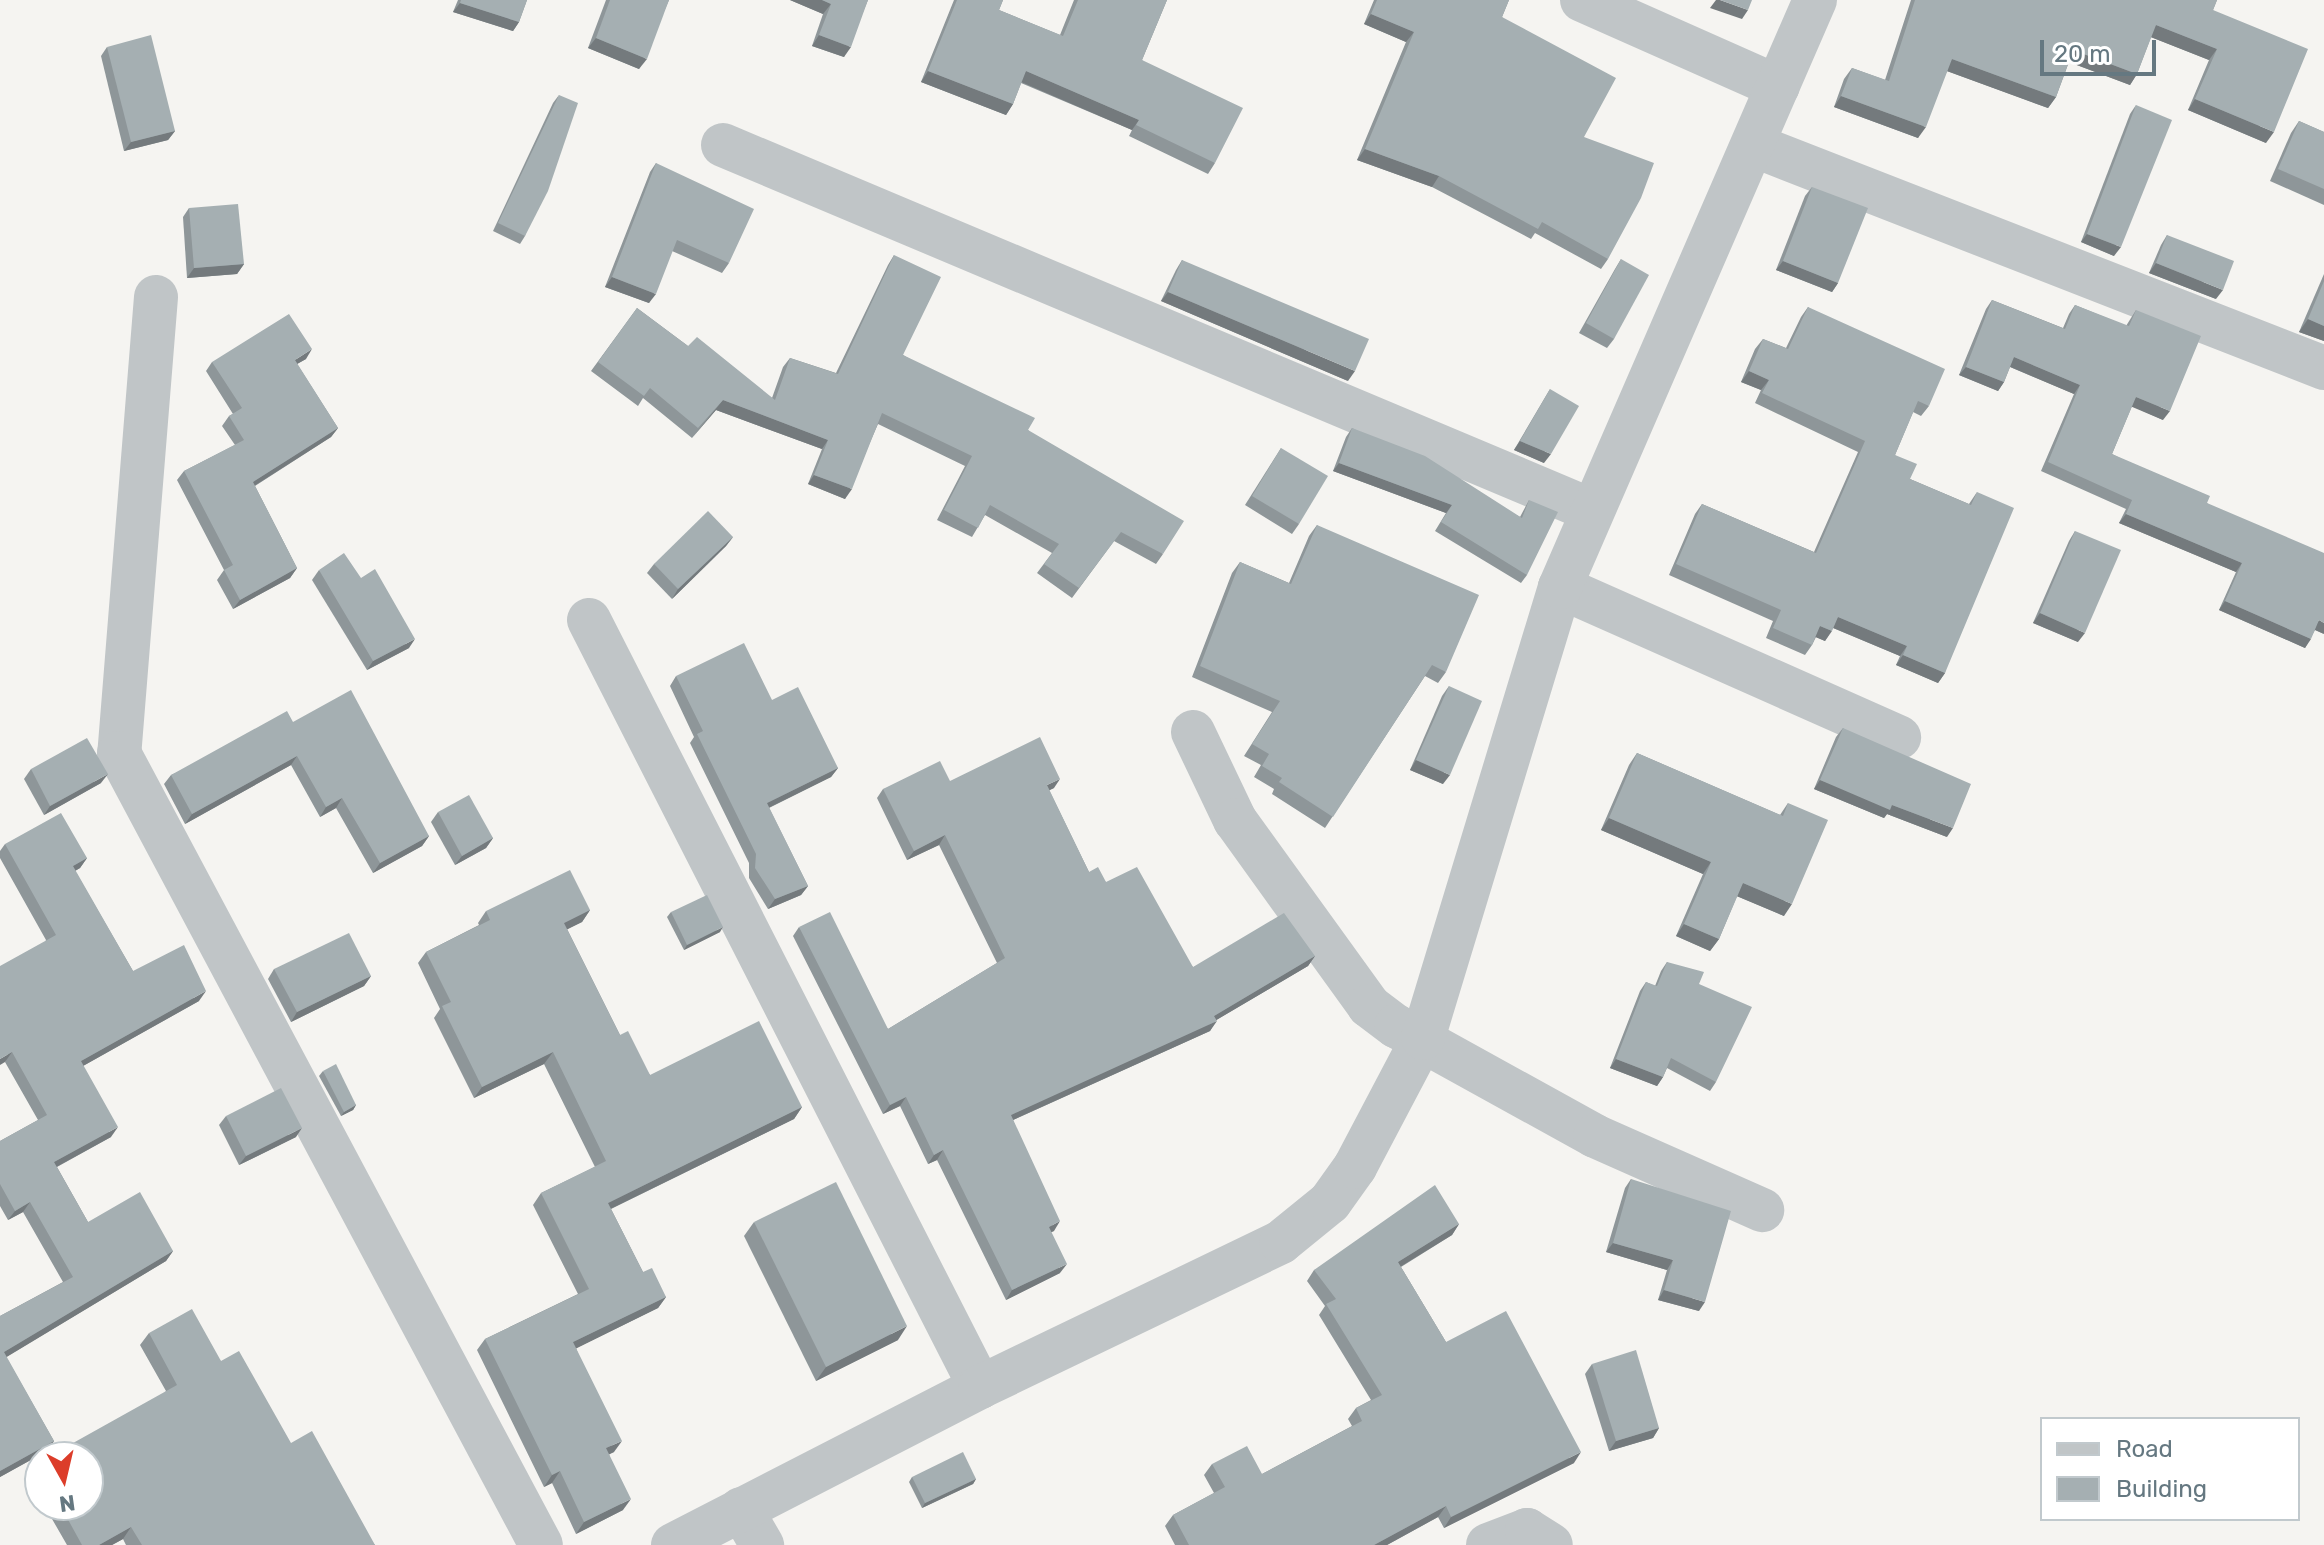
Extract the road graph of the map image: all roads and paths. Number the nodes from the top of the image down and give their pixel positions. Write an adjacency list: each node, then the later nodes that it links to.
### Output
1 (1582, 0): 3 (street)
2 (1815, 0): 3 (street)
3 (1778, 87): 5 (street)
4 (723, 145): 8 (street)
5 (1753, 145): 7 (street); 8 (street)
6 (156, 297): 17 (street)
7 (2324, 368)
8 (1591, 510): 9 (street)
9 (1560, 587): 12 (street); 13 (street)
10 (589, 620): 15 (street)
11 (1193, 732): 13 (street)
12 (1899, 737)
13 (1423, 1038): 14 (street); 15 (street)
14 (1762, 1210)
15 (980, 1387): 16 (street)
16 (752, 1527): 18 (street)
17 (541, 1545)
18 (673, 1545)
19 (1488, 1545): 20 (street)
20 (1551, 1545)

